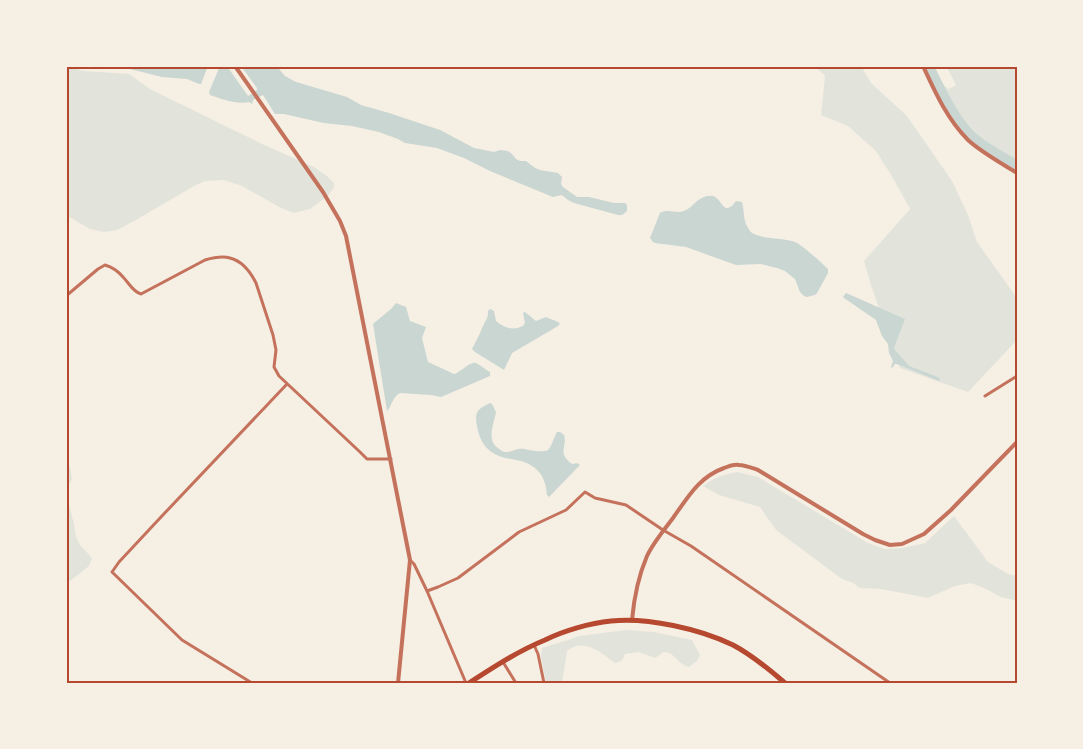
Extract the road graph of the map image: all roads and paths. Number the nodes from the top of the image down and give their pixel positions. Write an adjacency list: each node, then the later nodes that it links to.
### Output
1 (235, 66): 11 (street)
2 (923, 66): 5 (street)
3 (1017, 75): 4 (street)
4 (1017, 80)
5 (1017, 172)
6 (66, 296): 8 (street)
7 (1017, 376): 9 (street)
8 (287, 384): 11 (street); 18 (street)
9 (985, 396)
10 (1017, 442): 12 (street)
11 (391, 460): 13 (street)
12 (663, 530): 14 (street); 15 (street); 24 (street)
13 (410, 560): 14 (street); 19 (street)
14 (427, 591): 20 (street)
15 (632, 620): 16 (main road); 23 (main road)
16 (534, 645): 17 (main road); 22 (street)
17 (502, 662): 20 (main road); 21 (street)
18 (252, 683)
19 (398, 683)
20 (467, 683)
21 (516, 683)
22 (544, 683)
23 (785, 683)
24 (890, 683)

